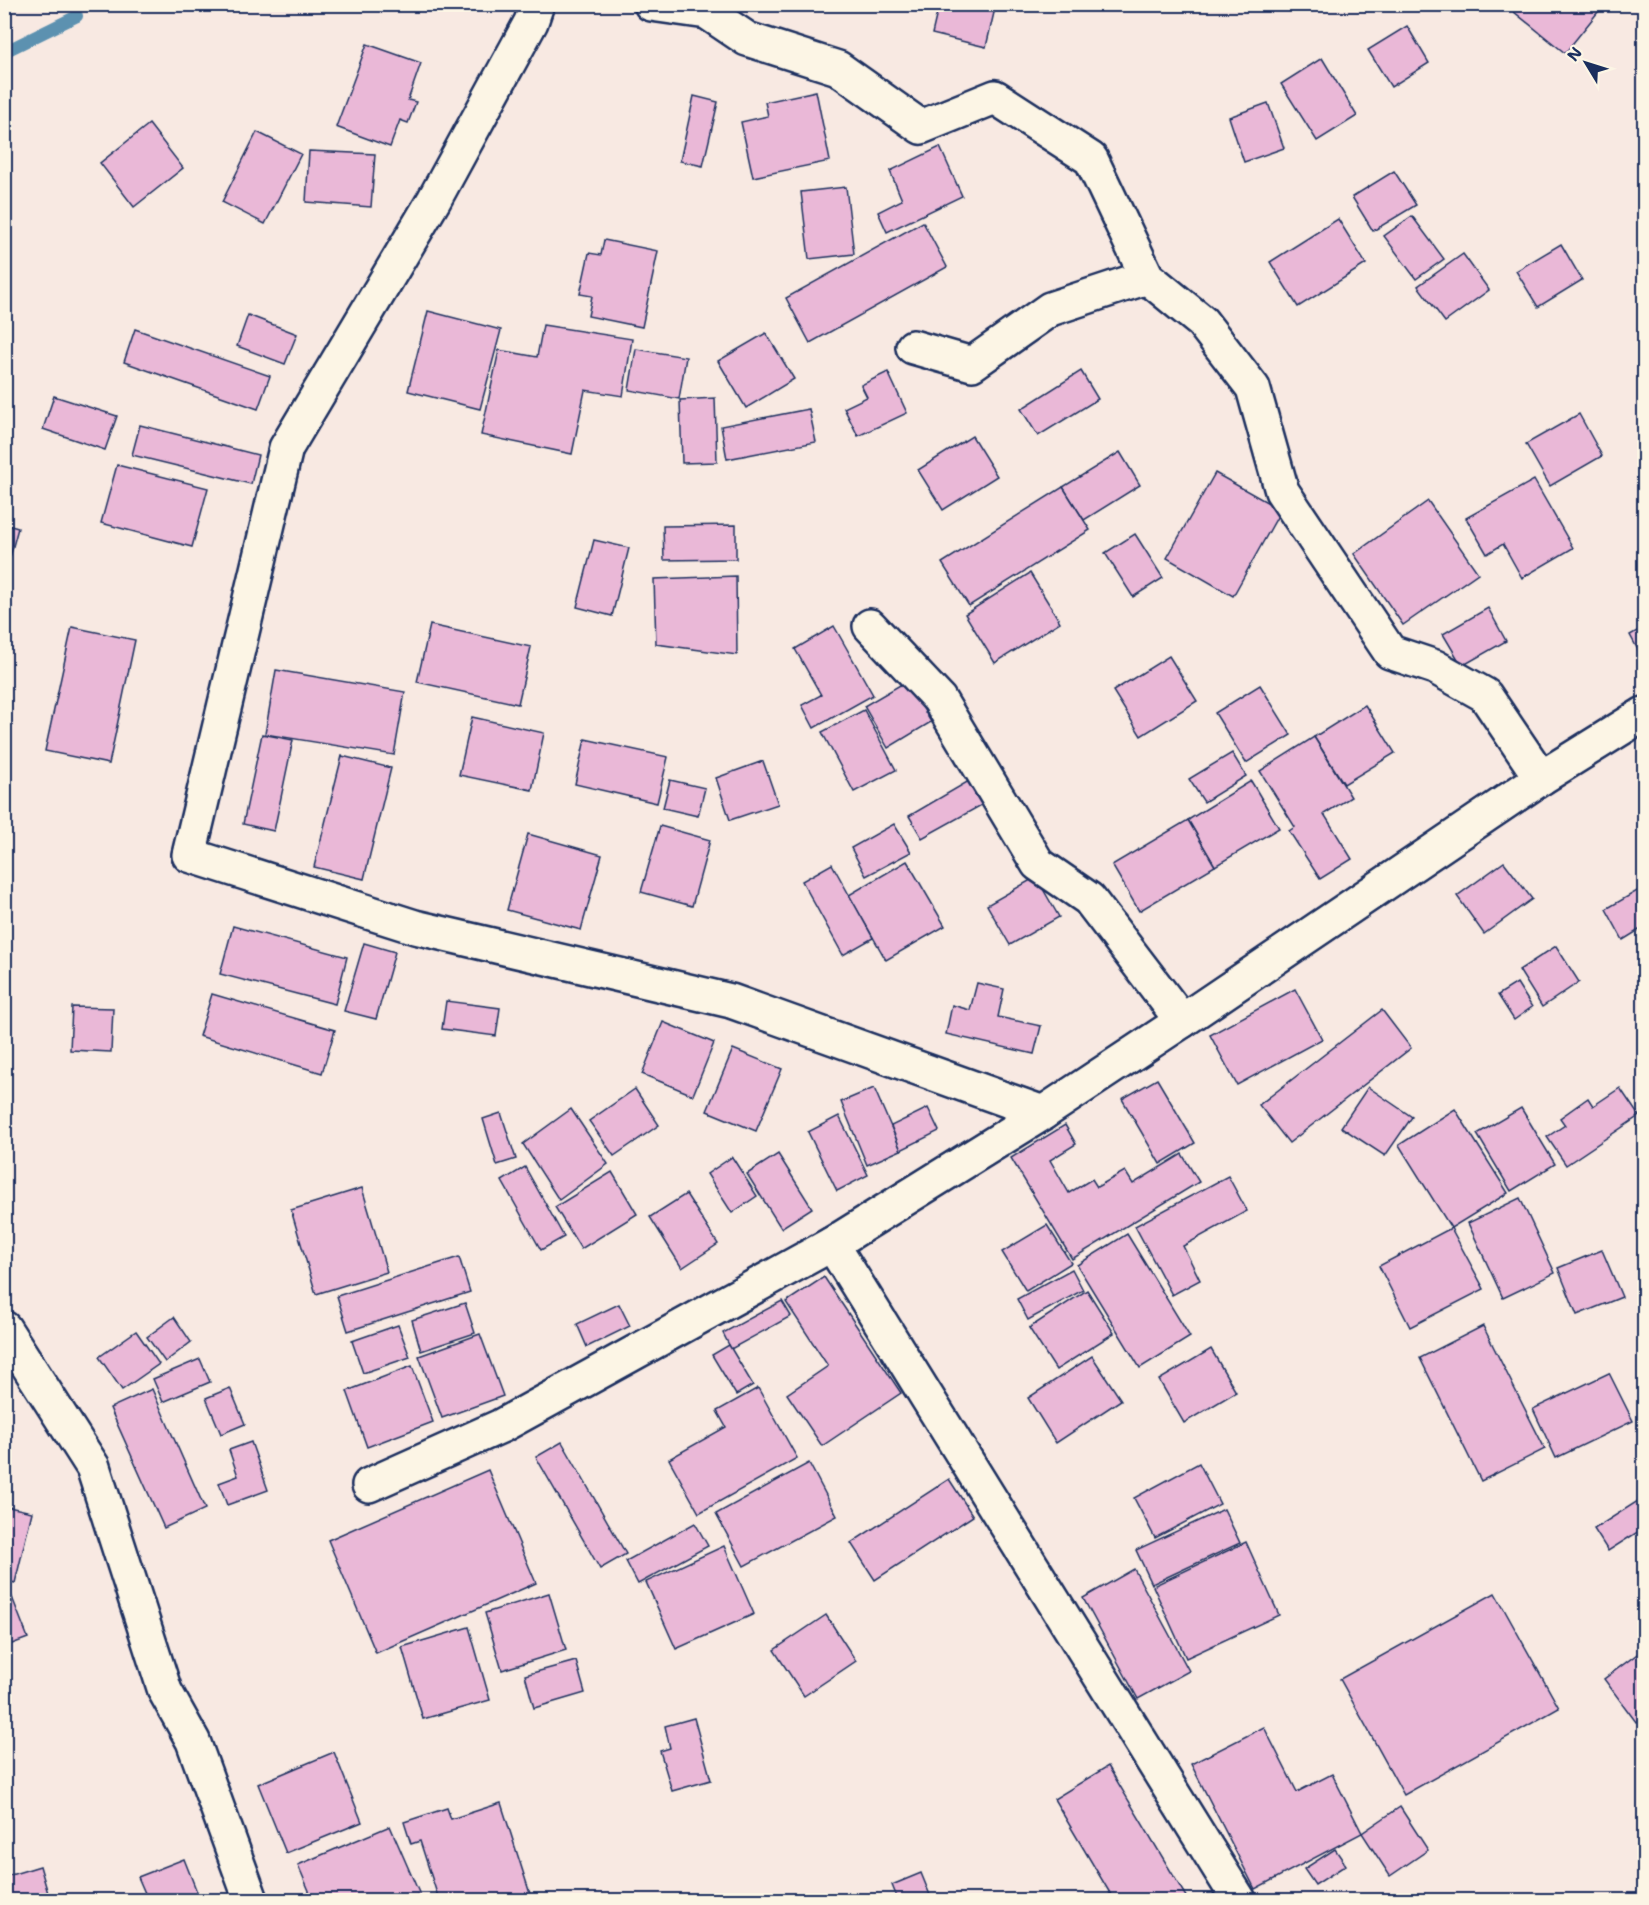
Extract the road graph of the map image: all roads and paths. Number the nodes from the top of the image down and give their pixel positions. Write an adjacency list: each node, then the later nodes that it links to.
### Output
1 (537, 4): 9 (street)
2 (651, 4): 3 (street)
3 (1147, 277): 4 (street); 7 (street)
4 (912, 347)
5 (870, 626): 8 (street)
6 (1644, 714): 7 (street)
7 (1541, 778): 8 (street)
8 (1182, 1021): 9 (street)
9 (1043, 1113): 10 (street)
10 (832, 1244): 12 (street); 14 (street)
11 (4, 1328): 13 (street)
12 (369, 1485)
13 (252, 1900)
14 (1239, 1900)

